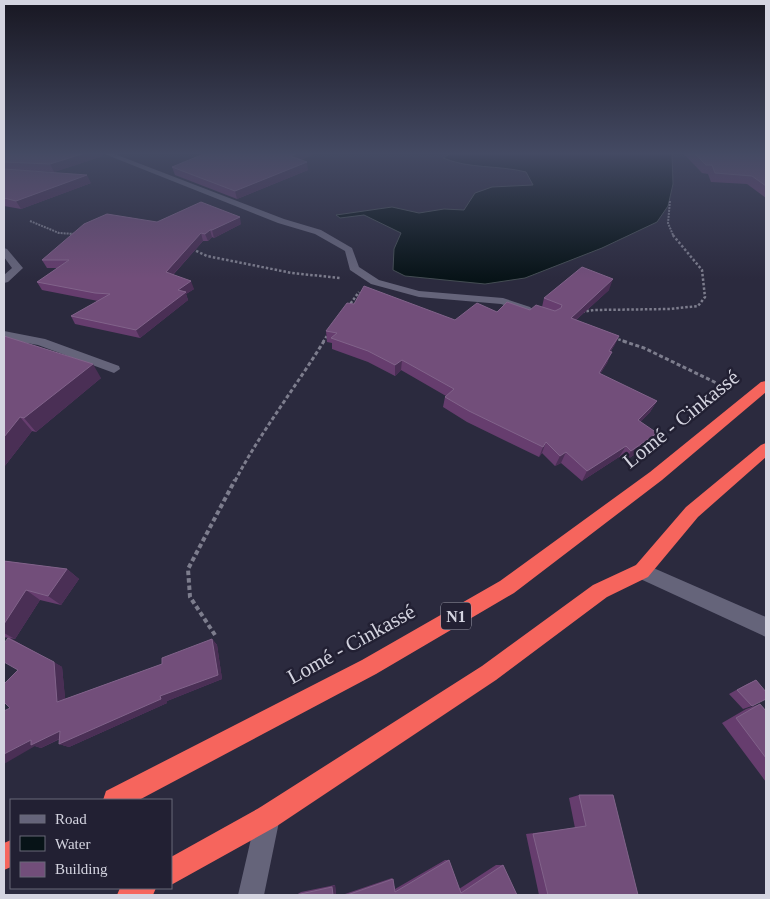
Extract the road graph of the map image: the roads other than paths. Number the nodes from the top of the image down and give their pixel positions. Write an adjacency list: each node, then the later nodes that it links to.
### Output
1 (214, 195): 4 (street)
2 (4, 251): 3 (street)
3 (4, 280)
4 (536, 312)
5 (4, 334): 6 (street)
6 (114, 369)
7 (766, 385): 11 (highway, Lomé - Cinkassé / N1)
8 (766, 449): 9 (highway)
9 (642, 571): 10 (street); 12 (highway)
10 (766, 627)
11 (117, 799)
12 (268, 817): 13 (highway); 16 (street)
13 (172, 871)
14 (141, 889): 15 (highway)
15 (130, 895)
16 (251, 895)

